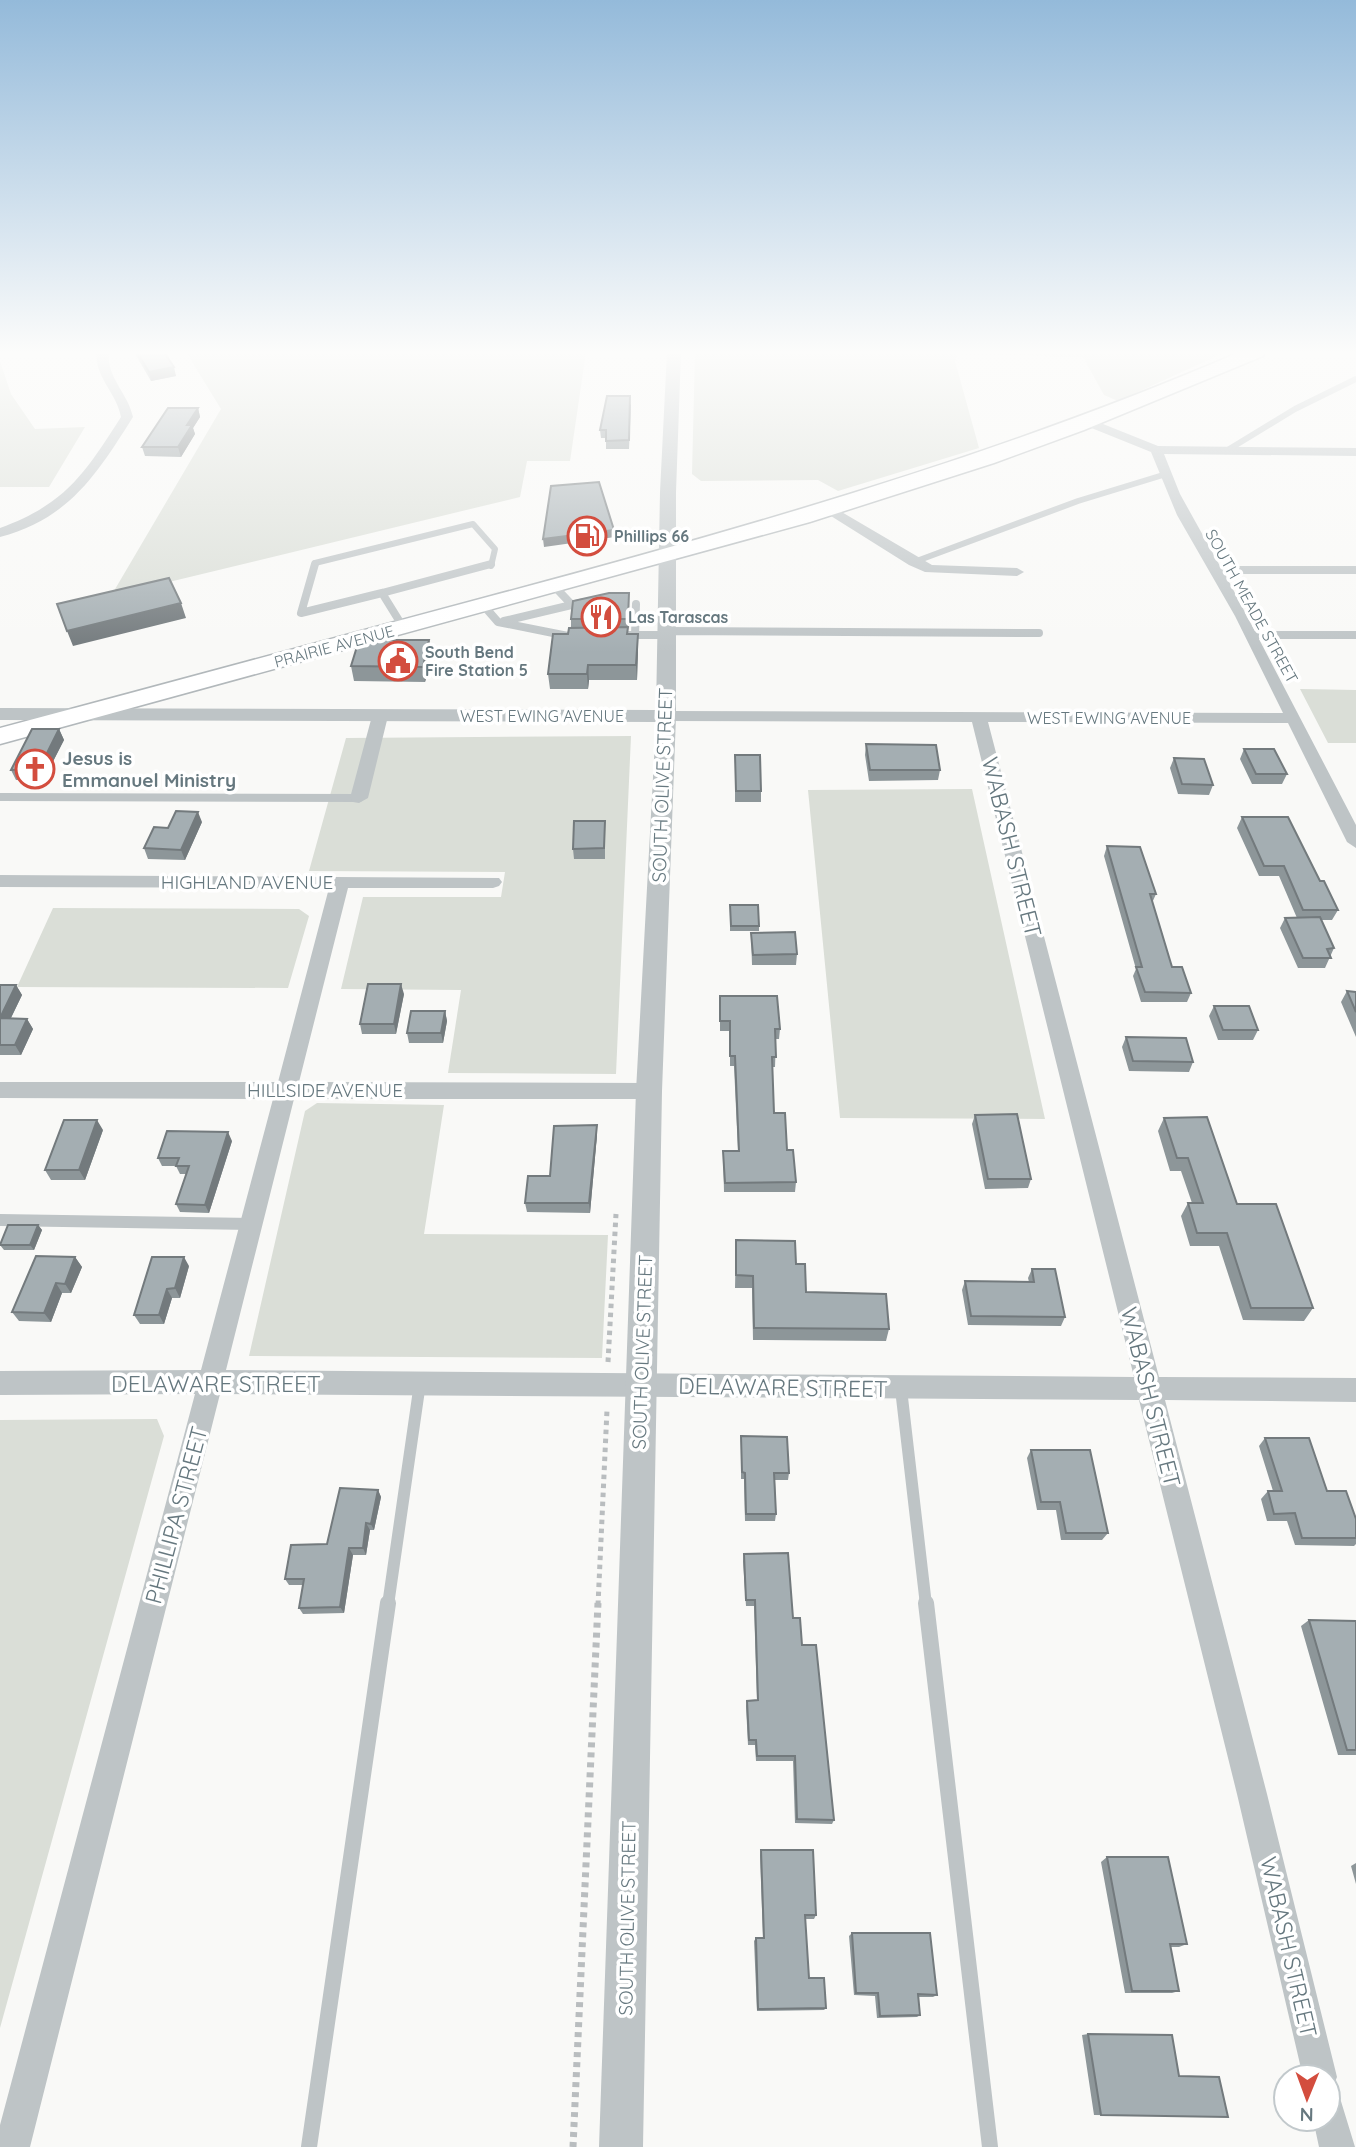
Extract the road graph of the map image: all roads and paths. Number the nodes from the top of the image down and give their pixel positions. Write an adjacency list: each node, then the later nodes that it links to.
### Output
1 (105, 452): 7 (street)
2 (670, 452): 8 (street)
3 (1004, 452): 6 (main road, PRAIRIE AVENUE)
4 (1157, 452): 5 (street, SOUTH MEADE STREET)
5 (1163, 475): 9 (lane); 10 (street, SOUTH MEADE STREET)
6 (828, 508): 8 (main road, PRAIRIE AVENUE); 9 (street)
7 (0, 533)
8 (668, 556): 14 (main road, PRAIRIE AVENUE); 19 (street, SOUTH OLIVE STREET)
9 (914, 562): 12 (street)
10 (1214, 570): 11 (street); 23 (street, SOUTH MEADE STREET)
11 (1356, 570)
12 (1017, 572)
13 (382, 593): 13 (lane); 18 (lane)
14 (563, 596): 15 (lane); 17 (main road, PRAIRIE AVENUE)
15 (598, 599)
16 (636, 604): 22 (lane)
17 (491, 614): 18 (main road, PRAIRIE AVENUE); 25 (lane)
18 (403, 627): 27 (main road, PRAIRIE AVENUE)
19 (666, 633): 20 (lane); 22 (lane); 29 (street, SOUTH OLIVE STREET)
20 (1039, 633)
21 (607, 635): 22 (lane)
22 (635, 635)
23 (1251, 635): 24 (lane); 31 (street, SOUTH MEADE STREET)
24 (1356, 635)
25 (580, 636)
26 (0, 714): 27 (street, WEST EWING AVENUE)
27 (80, 714): 28 (street, WEST EWING AVENUE); 32 (main road, PRAIRIE AVENUE)
28 (380, 716): 29 (street, WEST EWING AVENUE); 34 (street)
29 (666, 716): 30 (street, WEST EWING AVENUE); 41 (street, SOUTH OLIVE STREET)
30 (979, 717): 31 (street, WEST EWING AVENUE); 49 (street, WABASH STREET)
31 (1293, 718): 35 (street, SOUTH MEADE STREET)
32 (0, 736)
33 (0, 797): 34 (lane)
34 (359, 798)
35 (1356, 842)
36 (0, 881): 37 (street, HIGHLAND AVENUE)
37 (340, 882): 38 (street, HIGHLAND AVENUE); 39 (street, PHILLIPA STREET)
38 (493, 882)
39 (286, 1089): 40 (street, HILLSIDE AVENUE); 41 (street, HILLSIDE AVENUE); 43 (street, PHILLIPA STREET)
40 (0, 1090)
41 (649, 1091): 47 (street, SOUTH OLIVE STREET)
42 (0, 1220): 43 (lane)
43 (251, 1224): 44 (street, PHILLIPA STREET)
44 (210, 1382): 45 (street, DELAWARE STREET); 46 (street, DELAWARE STREET); 53 (street, PHILLIPA STREET)
45 (0, 1383)
46 (420, 1383): 47 (street, DELAWARE STREET); 54 (lane)
47 (641, 1385): 48 (street, DELAWARE STREET); 56 (street, SOUTH OLIVE STREET)
48 (901, 1389): 49 (street, DELAWARE STREET); 57 (lane)
49 (1148, 1389): 50 (street, DELAWARE STREET); 52 (street, WABASH STREET)
50 (1356, 1390)
51 (607, 1416): 55 (path)
52 (1317, 2063)
53 (12, 2147)
54 (309, 2147)
55 (573, 2147)
56 (621, 2147)
57 (990, 2147)

